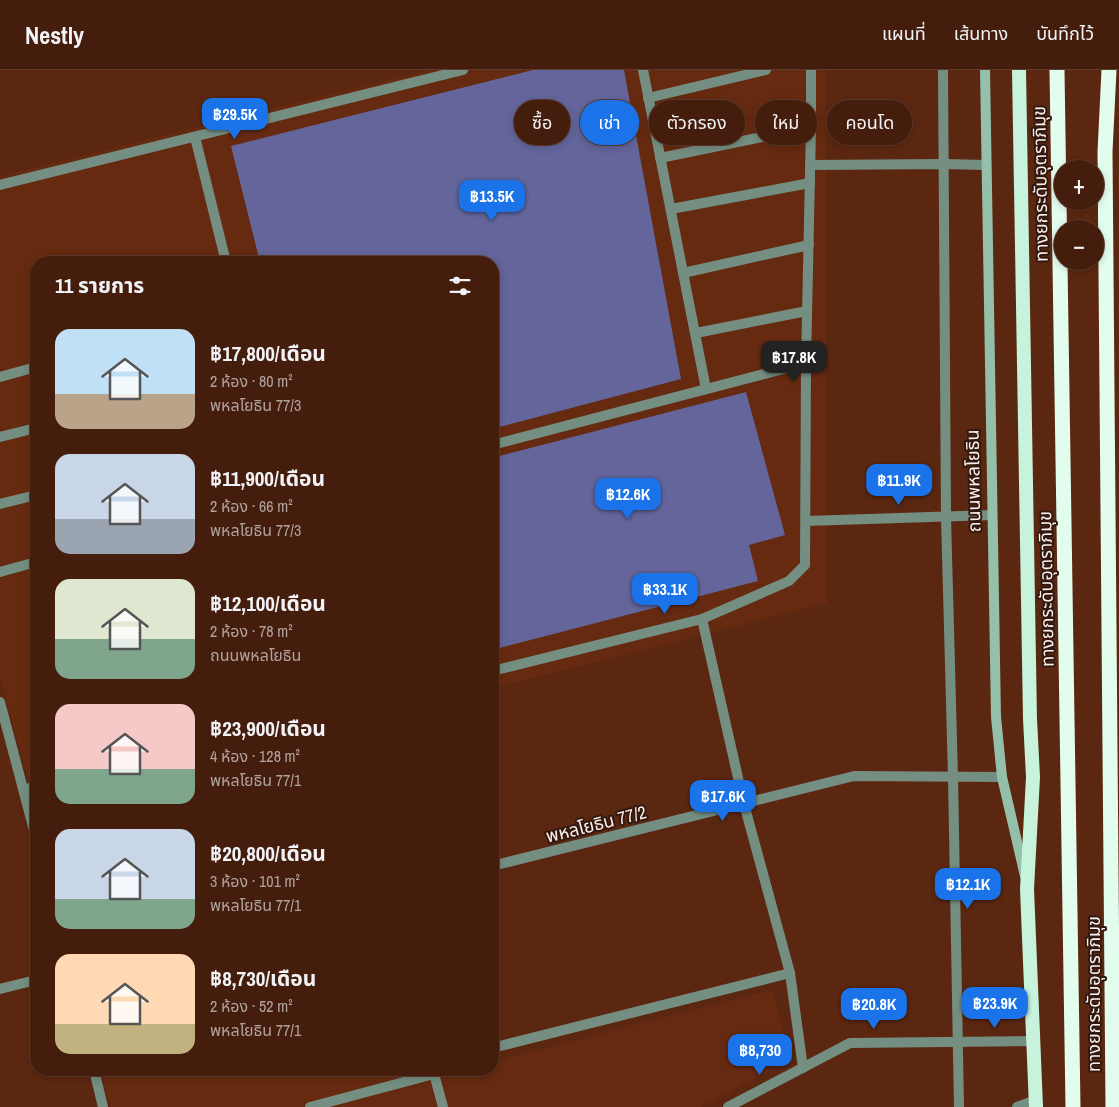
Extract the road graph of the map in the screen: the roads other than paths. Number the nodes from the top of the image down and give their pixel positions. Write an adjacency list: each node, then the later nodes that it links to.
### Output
1 (463, 70): 12 (street)
2 (643, 70): 10 (street)
3 (766, 70): 10 (street)
4 (811, 70): 11 (street)
5 (943, 70): 16 (street)
6 (985, 70): 18 (main road, ถนนพหลโยธิน)
7 (1019, 70): 51 (highway, ถนนพหลโยธิน)
8 (1057, 70): 69 (highway, ทางยกระดับอุตราภิมุข)
9 (1108, 70): 70 (highway, ทางยกระดับอุตราภิมุข)
10 (648, 98): 15 (street)
11 (811, 100)
12 (195, 137): 20 (street); 23 (street)
13 (755, 138): 15 (street)
14 (811, 145): 17 (street)
15 (660, 158): 21 (street)
16 (944, 164): 17 (street); 18 (street); 37 (street)
17 (810, 165): 19 (street)
18 (986, 165): 36 (main road, ถนนพหลโยธิน)
19 (810, 183): 21 (street); 22 (street)
20 (0, 185)
21 (670, 208): 24 (street)
22 (809, 245): 24 (street); 25 (street)
23 (225, 256)
24 (683, 273): 26 (street)
25 (808, 312): 26 (street); 27 (street)
26 (696, 333): 30 (street)
27 (806, 363): 30 (street); 38 (street)
28 (30, 368): 29 (street)
29 (0, 376)
30 (706, 389): 33 (street)
31 (30, 430): 32 (street)
32 (0, 437)
33 (499, 443)
34 (30, 496): 35 (street)
35 (0, 504)
36 (992, 515): 37 (street); 45 (main road, ถนนพหลโยธิน)
37 (946, 517): 38 (street); 44 (street)
38 (806, 521): 41 (street)
39 (30, 564): 40 (street)
40 (0, 572)
41 (702, 619): 42 (street); 48 (street)
42 (499, 669)
43 (0, 702): 47 (street)
44 (953, 777): 45 (street, พหลโยธิน 77/2); 48 (street, พหลโยธิน 77/2); 56 (street)
45 (1002, 777): 51 (main road, ถนนพหลโยธิน)
46 (30, 788): 47 (street)
47 (24, 790): 49 (street)
48 (744, 804): 50 (street, พหลโยธิน 77/2); 52 (street)
49 (30, 814)
50 (499, 864)
51 (1028, 889): 55 (highway, ถนนพหลโยธิน)
52 (790, 973): 57 (street); 58 (street)
53 (30, 982): 54 (street)
54 (0, 989)
55 (1034, 1041): 56 (street); 62 (highway, ถนนพหลโยธิน)
56 (957, 1042): 58 (street); 67 (street)
57 (499, 1046)
58 (803, 1068): 66 (street)
59 (95, 1076): 63 (street)
60 (419, 1076): 64 (street)
61 (434, 1076): 65 (street)
62 (1036, 1104): 68 (street)
63 (103, 1107)
64 (310, 1107)
65 (443, 1107)
66 (728, 1107)
67 (958, 1107)
68 (1016, 1107)
69 (1073, 1107)
70 (1113, 1107)

